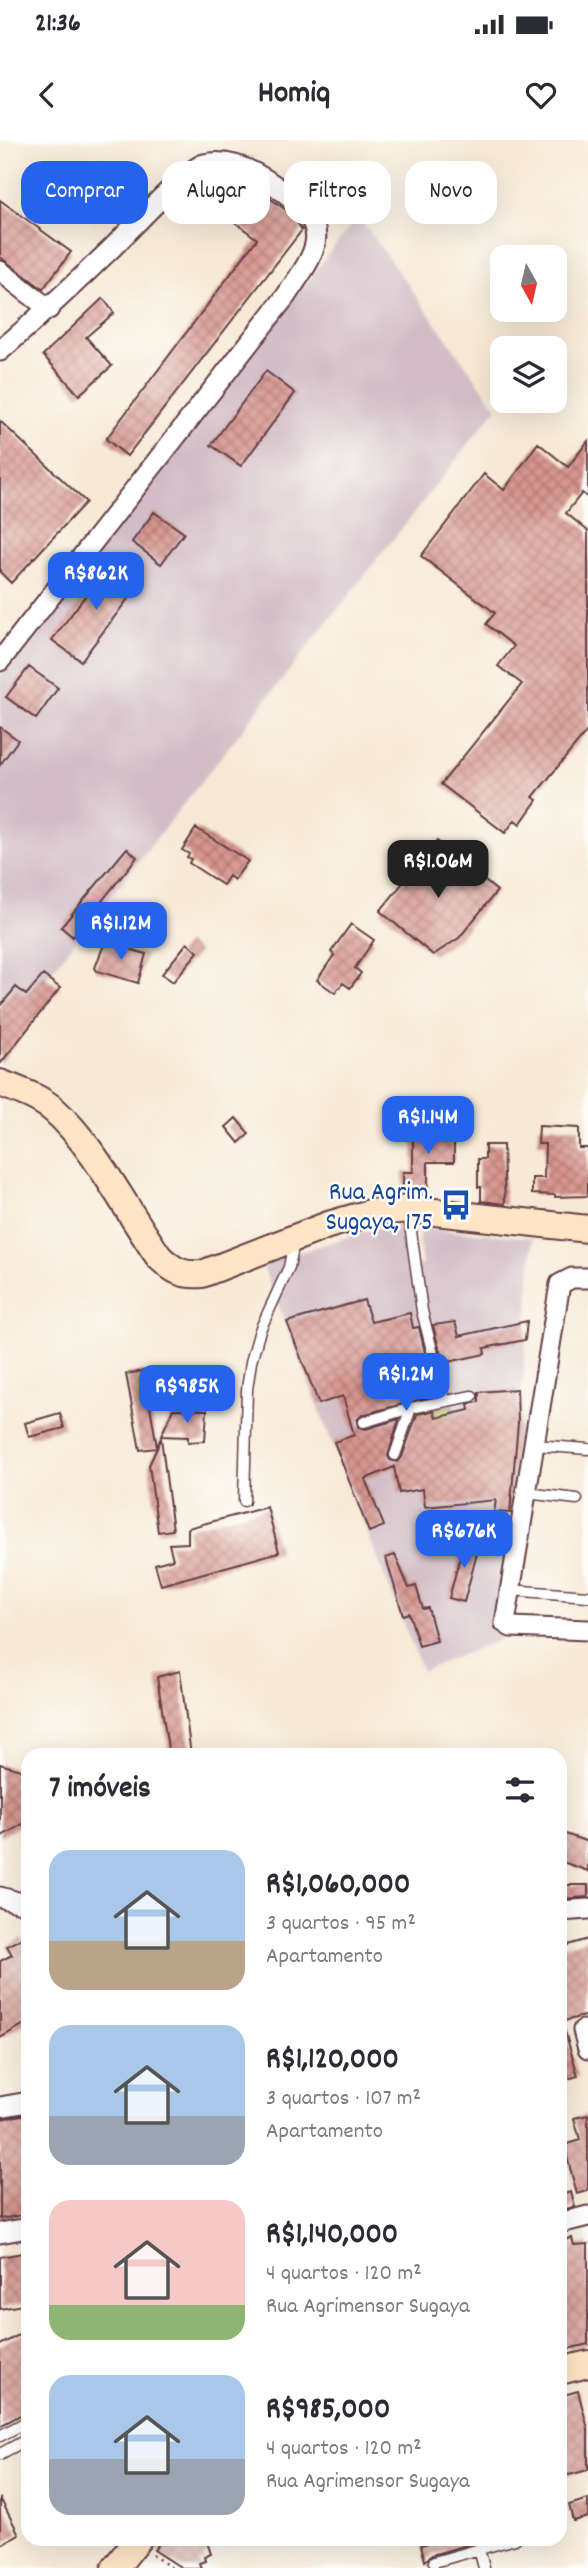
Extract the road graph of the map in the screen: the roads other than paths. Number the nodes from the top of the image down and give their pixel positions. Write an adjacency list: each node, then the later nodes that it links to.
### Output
1 (0, 271): 2 (street)
2 (49, 309): 3 (street); 4 (street)
3 (0, 351)
4 (0, 661)
5 (0, 1083): 8 (main road)
6 (408, 1209): 7 (main road); 8 (main road); 11 (lane)
7 (588, 1229)
8 (294, 1238): 19 (lane)
9 (588, 1278): 14 (street)
10 (472, 1396): 11 (lane)
11 (445, 1401): 12 (lane)
12 (411, 1408): 13 (lane); 16 (lane)
13 (364, 1422)
14 (534, 1445): 15 (lane); 17 (street)
15 (588, 1450)
16 (395, 1455)
17 (526, 1493): 18 (lane); 20 (street)
18 (577, 1499)
19 (244, 1502)
20 (510, 1590): 21 (lane); 22 (street)
21 (588, 1596)
22 (588, 1630)
23 (0, 1897): 24 (street)
24 (21, 1903)
25 (588, 1909): 26 (street)
26 (567, 1910)
27 (21, 2103): 28 (street)
28 (0, 2107)
29 (588, 2216): 30 (street)
30 (567, 2221)
31 (21, 2229): 32 (street)
32 (0, 2233)
33 (588, 2364): 34 (main road)
34 (567, 2369)
35 (21, 2425): 36 (lane)
36 (0, 2436)
37 (21, 2443): 38 (lane)
38 (0, 2454)
39 (132, 2546): 43 (main road)
40 (491, 2546): 41 (lane)
41 (480, 2549): 42 (lane); 44 (lane)
42 (434, 2562)
43 (115, 2568)
44 (485, 2568)

